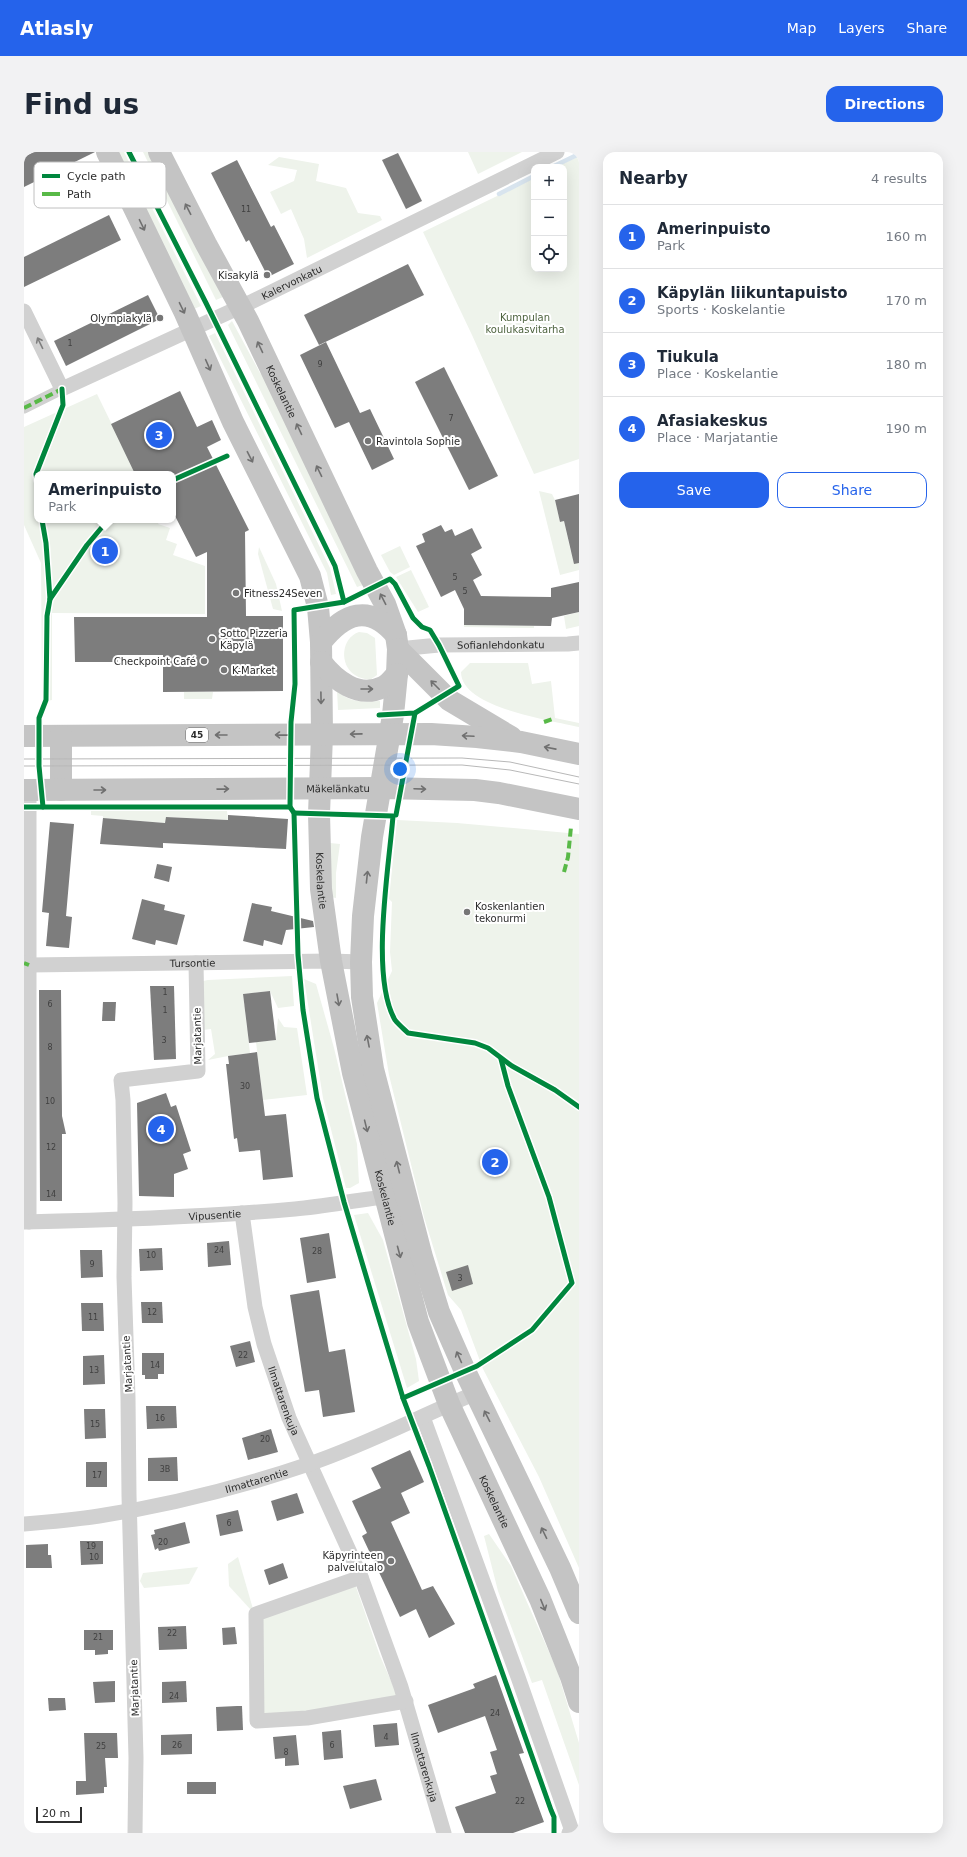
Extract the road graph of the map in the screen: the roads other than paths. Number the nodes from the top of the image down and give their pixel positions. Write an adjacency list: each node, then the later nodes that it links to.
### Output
1 (107, 152): 4 (main road, Koskelantie, one-way to 4)
2 (159, 152): 5 (main road, Koskelantie, one-way to 2)
3 (557, 152): 8 (street, Kalervonkatu)
4 (112, 162)
5 (164, 162)
6 (166, 166): 8 (main road, Koskelantie, one-way to 6)
7 (134, 208): 10 (main road, Koskelantie, one-way to 10)
8 (240, 307): 10 (street, Kalervonkatu); 13 (main road, Koskelantie, one-way to 8)
9 (24, 311): 11 (street, one-way to 9)
10 (192, 330): 11 (street, Kalervonkatu); 15 (main road, Koskelantie, one-way to 15)
11 (62, 389): 12 (street, Kalervonkatu)
12 (24, 408)
13 (397, 642): 14 (street, Sofianlehdonkatu); 15 (main road); 16 (main road, Koskelantie); 21 (main road, one-way to 13)
14 (579, 643)
15 (321, 652): 16 (main road, one-way to 16); 18 (main road, Koskelantie, one-way to 18)
16 (397, 674): 17 (main road, Koskelantie)
17 (390, 734): 18 (main road, one-way to 18); 21 (main road, one-way to 17); 23 (main road, Koskelantie)
18 (322, 735): 20 (main road, 45, one-way to 20); 24 (main road, Koskelantie)
19 (24, 736): 20 (main road, 45)
20 (61, 736): 26 (main road)
21 (520, 742): 22 (main road, one-way to 21)
22 (579, 754)
23 (381, 788): 24 (main road, Mäkelänkatu); 27 (main road, Mäkelänkatu, one-way to 27); 29 (main road, Koskelantie, one-way to 23)
24 (320, 789): 26 (main road, Mäkelänkatu, one-way to 24); 28 (main road, Koskelantie)
25 (26, 790): 26 (main road, Mäkelänkatu); 31 (street)
26 (61, 790)
27 (579, 810)
28 (331, 961): 29 (street, Tursontie); 30 (street, Tursontie); 33 (main road, Koskelantie, one-way to 33)
29 (361, 962): 32 (main road, Koskelantie, one-way to 29)
30 (196, 963): 31 (street, Tursontie); 35 (street, Marjatantie)
31 (26, 964): 36 (street)
32 (405, 1195): 33 (street, Vipusentie); 37 (main road, Koskelantie, one-way to 32)
33 (384, 1197): 34 (street, Vipusentie); 38 (main road, Koskelantie, one-way to 38)
34 (242, 1213): 35 (street, Vipusentie); 40 (street, Ilmattarenkuja)
35 (124, 1220): 36 (street, Vipusentie); 41 (street, Marjatantie)
36 (27, 1222)
37 (476, 1393): 38 (street, Ilmattarentie); 44 (main road, Koskelantie, one-way to 37)
38 (448, 1404): 39 (street, Ilmattarentie); 46 (main road, Koskelantie, one-way to 46)
39 (423, 1417): 40 (street, Ilmattarentie); 47 (street)
40 (310, 1464): 41 (street, Ilmattarentie); 43 (street, Ilmattarenkuja)
41 (130, 1511): 42 (street, Ilmattarentie); 48 (street, Marjatantie)
42 (24, 1524)
43 (361, 1577): 45 (street, Ilmattarenkuja); 45 (street)
44 (579, 1613)
45 (406, 1701): 49 (street, Ilmattarenkuja)
46 (579, 1702)
47 (570, 1832)
48 (135, 1833)
49 (444, 1833)

